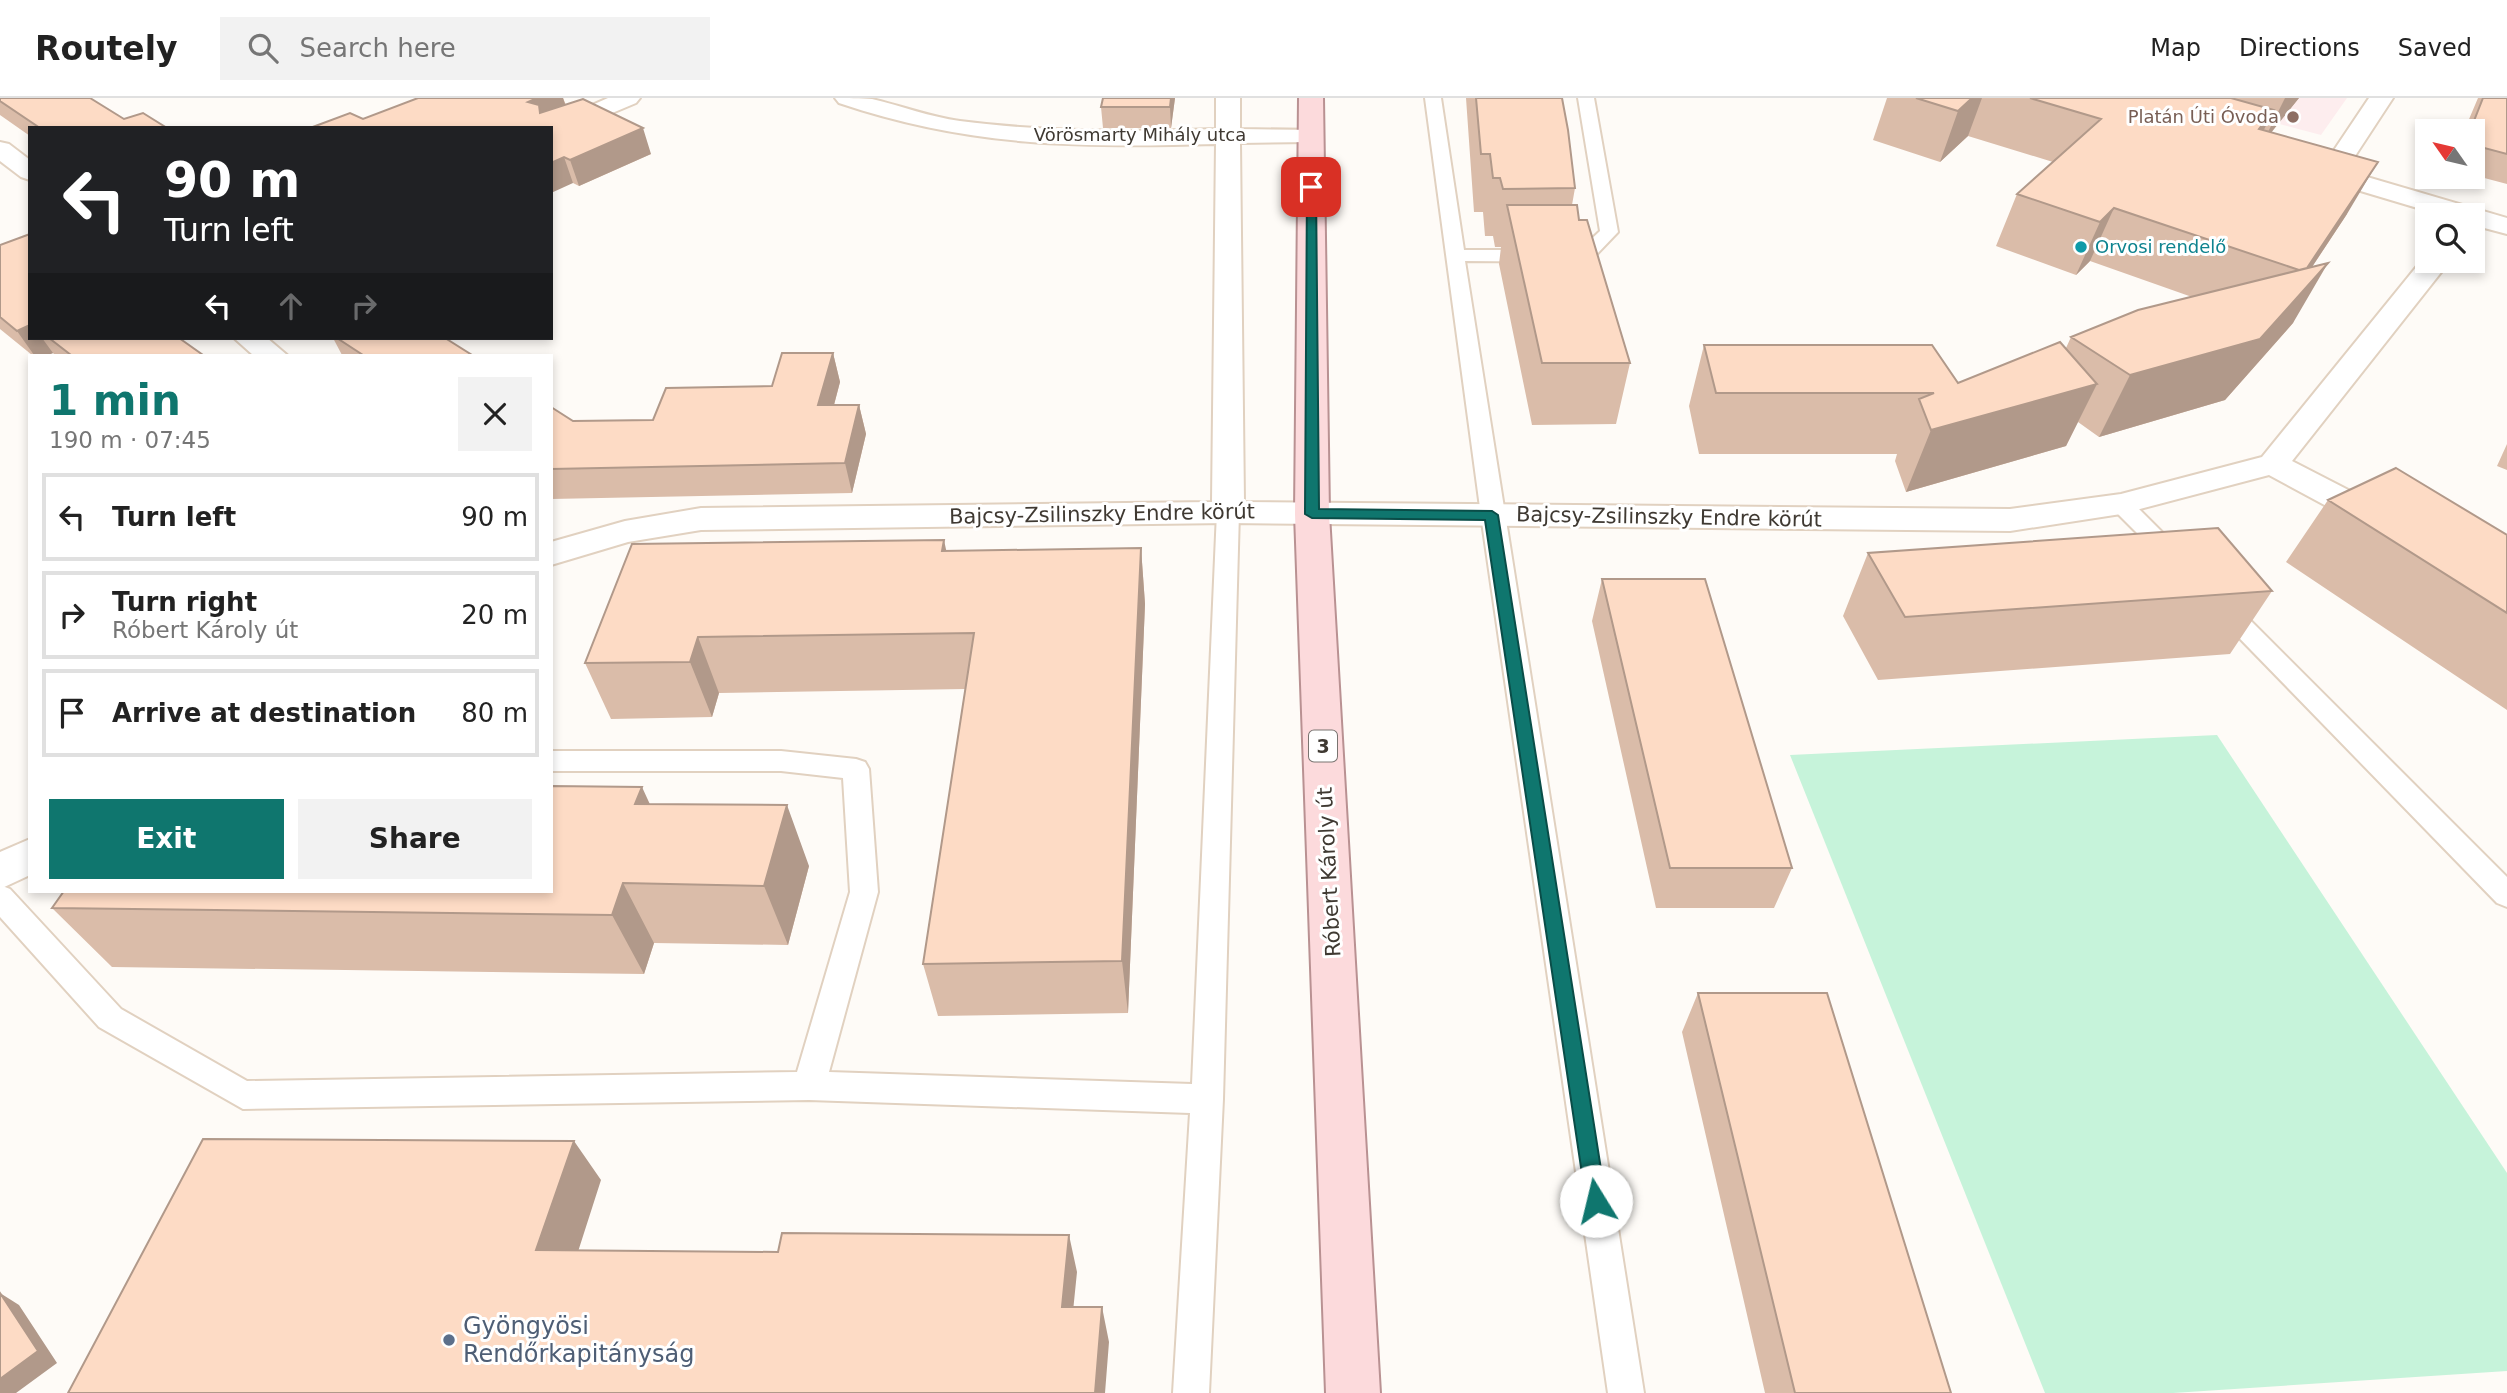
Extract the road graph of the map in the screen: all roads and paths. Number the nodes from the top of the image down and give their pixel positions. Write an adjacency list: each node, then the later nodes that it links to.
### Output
1 (628, 98): 8 (street)
2 (847, 98): 9 (street, Vörösmarty Mihály utca)
3 (1228, 98): 9 (street)
4 (1433, 98): 17 (lane)
5 (1586, 98): 17 (lane)
6 (2381, 98): 13 (street)
7 (1311, 117): 9 (street, Vörösmarty Mihály utca); 24 (main road, Róbert Károly út / 3)
8 (553, 129)
9 (1228, 135): 23 (street)
10 (0, 149): 12 (street)
11 (2292, 163): 13 (street)
12 (28, 170)
13 (2331, 174): 14 (street)
14 (2428, 203)
15 (2485, 220): 16 (street)
16 (2507, 226)
17 (1455, 255): 25 (lane)
18 (2426, 273): 21 (street)
19 (251, 340): 20 (street)
20 (271, 354)
21 (2273, 464): 22 (street, Bajcsy-Zsilinszky Endre körút); 26 (street)
22 (2121, 504): 25 (street, Bajcsy-Zsilinszky Endre körút); 28 (lane)
23 (1228, 512): 24 (street, Bajcsy-Zsilinszky Endre körút); 27 (street, Bajcsy-Zsilinszky Endre körút); 36 (lane)
24 (1312, 514): 25 (street, Bajcsy-Zsilinszky Endre körút); 38 (main road, Róbert Károly út / 3)
25 (1492, 515): 39 (lane)
26 (2409, 535)
27 (553, 553)
28 (2189, 573)
29 (2208, 592): 33 (lane)
30 (553, 761): 35 (lane)
31 (28, 856): 32 (street)
32 (0, 872)
33 (2507, 895)
34 (0, 897): 35 (lane)
35 (809, 1087): 36 (lane)
36 (1207, 1099): 37 (lane)
37 (1191, 1393)
38 (1353, 1393)
39 (1626, 1393)

